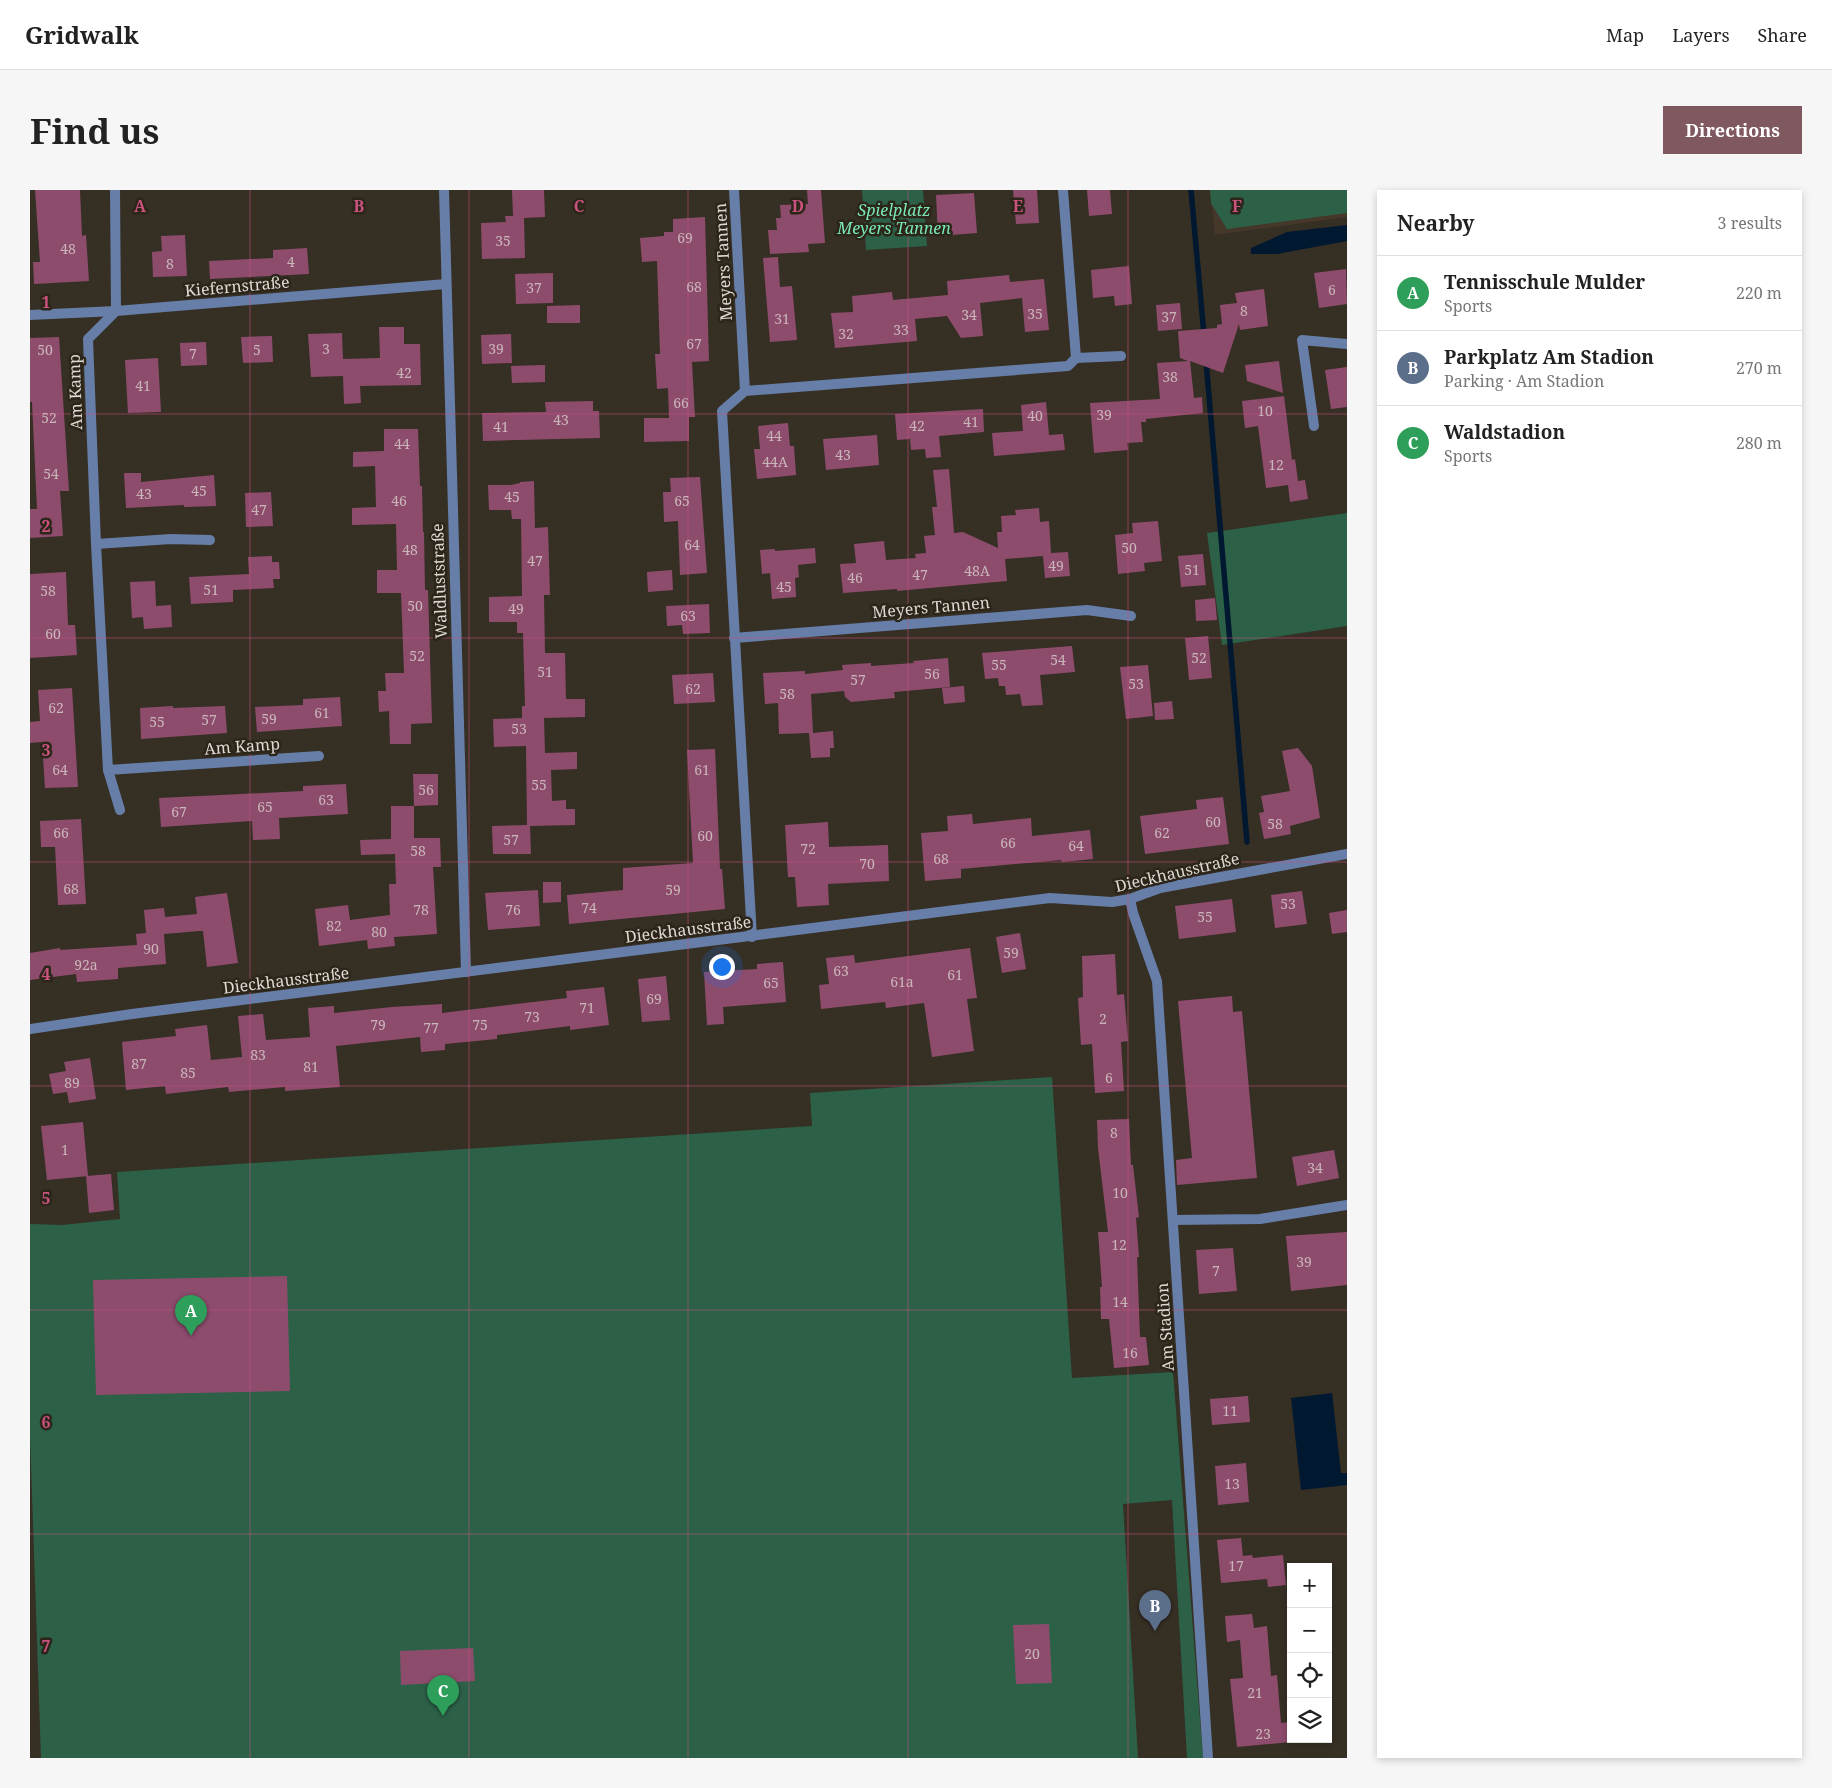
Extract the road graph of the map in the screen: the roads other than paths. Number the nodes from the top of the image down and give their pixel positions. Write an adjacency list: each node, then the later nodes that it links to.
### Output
1 (115, 190): 6 (street)
2 (444, 190): 5 (street, Waldluststraße)
3 (734, 190): 11 (street, Meyers Tannen)
4 (1063, 190): 10 (street)
5 (446, 284): 6 (street, Kiefernstraße); 23 (street, Waldluststraße)
6 (116, 310): 7 (street, Kiefernstraße); 14 (street, Am Kamp)
7 (30, 314)
8 (1347, 344): 12 (street)
9 (1120, 356): 10 (street)
10 (1076, 358): 11 (street)
11 (745, 391): 16 (street)
12 (1314, 426)
13 (210, 540): 14 (street)
14 (96, 544): 18 (street, Am Kamp)
15 (1131, 616): 16 (street, Meyers Tannen)
16 (734, 638): 22 (street)
17 (319, 756): 18 (street, Am Kamp)
18 (108, 770): 19 (street, Am Kamp)
19 (120, 810)
20 (1347, 854): 21 (street, Dieckhausstraße)
21 (1130, 899): 22 (street, Dieckhausstraße); 26 (street, Am Stadion)
22 (752, 936): 23 (street, Dieckhausstraße)
23 (466, 972): 24 (street, Dieckhausstraße)
24 (30, 1029)
25 (1347, 1205): 26 (street)
26 (1173, 1220): 27 (street, Am Stadion)
27 (1208, 1758)

